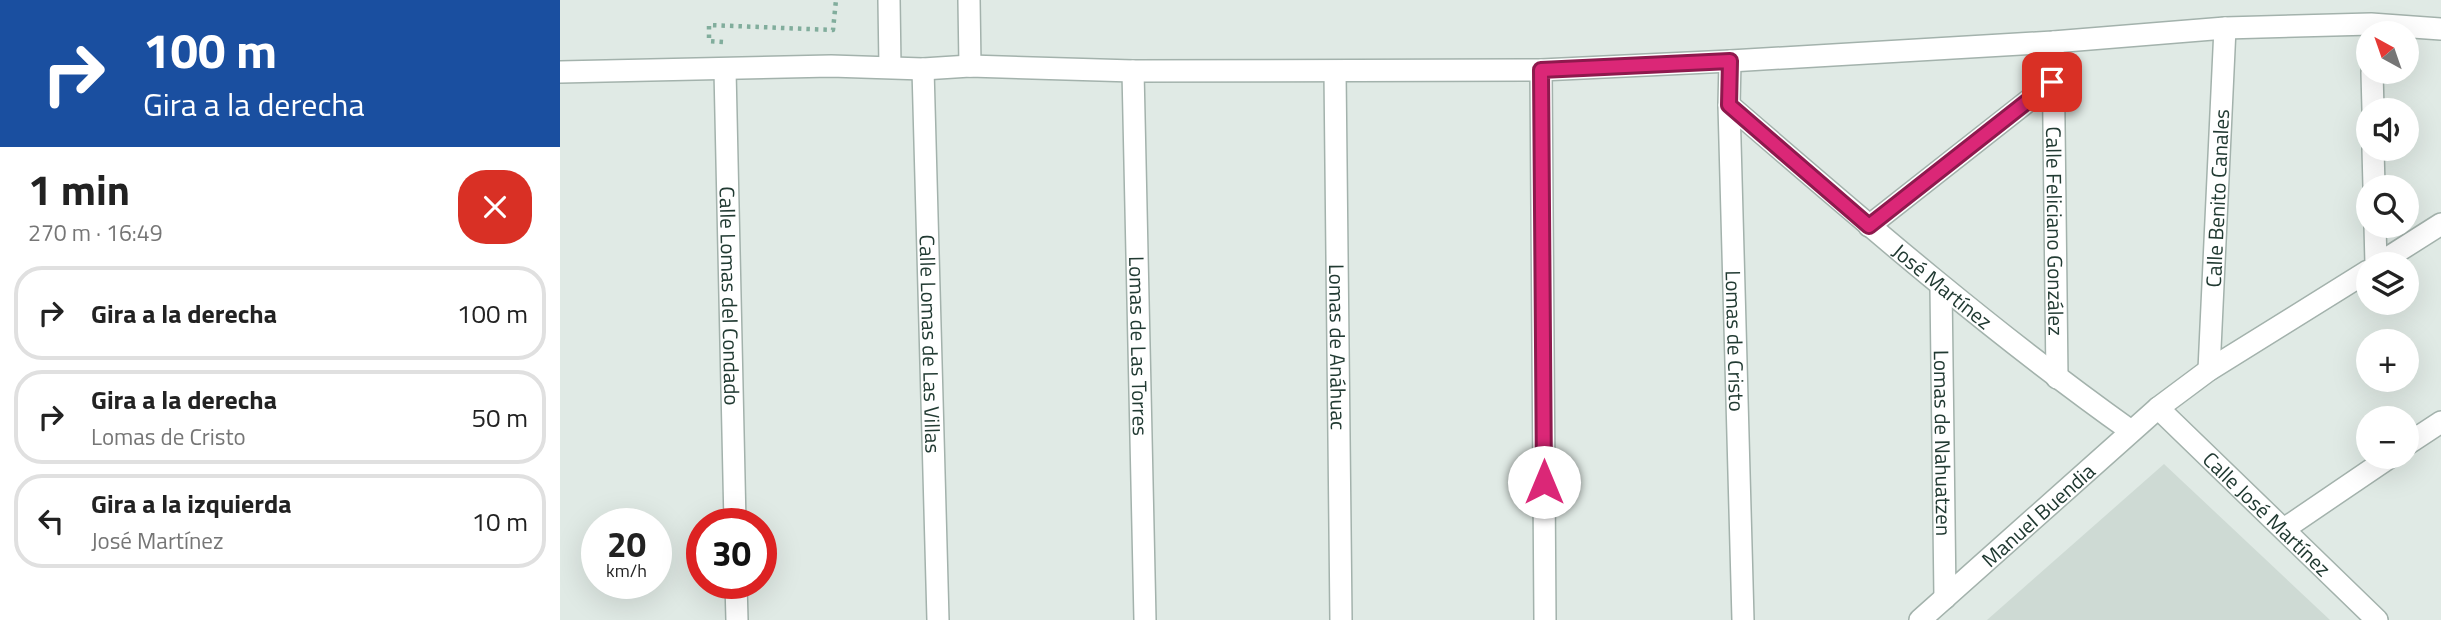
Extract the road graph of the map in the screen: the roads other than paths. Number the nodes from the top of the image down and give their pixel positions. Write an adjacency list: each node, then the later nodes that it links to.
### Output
1 (889, 0): 10 (street)
2 (969, 0): 9 (street)
3 (2225, 27): 4 (street); 7 (street); 24 (street, Calle Benito Canales)
4 (2356, 29)
5 (2419, 29): 6 (street)
6 (2441, 29)
7 (2053, 42): 8 (street); 17 (street, Calle Feliciano González)
8 (1730, 61): 13 (street); 18 (street, Lomas de Cristo)
9 (970, 66): 11 (street); 14 (street)
10 (890, 67): 11 (street); 12 (street)
11 (923, 69): 36 (street, Calle Lomas de Las Villas)
12 (725, 70): 15 (street); 31 (street, Calle Lomas del Condado)
13 (1541, 70): 16 (street); 39 (street)
14 (1133, 71): 16 (street); 37 (street, Lomas de Las Torres)
15 (560, 72)
16 (1335, 72): 38 (street, Lomas de Anáhuac)
17 (2052, 82): 20 (street); 25 (street, Calle Feliciano González)
18 (1729, 105): 20 (street, José Martínez); 40 (street, Lomas de Cristo)
19 (2441, 224): 21 (street)
20 (1869, 226): 23 (street, José Martínez)
21 (2396, 252)
22 (2356, 278): 24 (street, Manuel Buendia)
23 (1941, 287): 25 (street, José Martínez); 33 (street, Lomas de Nahuatzen)
24 (2209, 370): 26 (street, Manuel Buendia)
25 (2057, 378): 28 (street, José Martínez)
26 (2158, 408): 28 (street, Manuel Buendia); 32 (street, Calle José Martínez)
27 (2441, 422): 29 (street)
28 (2131, 431): 33 (street, Manuel Buendia)
29 (2419, 436)
30 (2372, 469): 32 (street)
31 (735, 508)
32 (2284, 529): 42 (street, Calle José Martínez)
33 (1945, 598): 41 (street, Manuel Buendia)
34 (736, 599): 35 (street)
35 (737, 620)
36 (938, 620)
37 (1145, 620)
38 (1341, 620)
39 (1545, 620)
40 (1743, 620)
41 (1920, 620)
42 (2377, 620)

